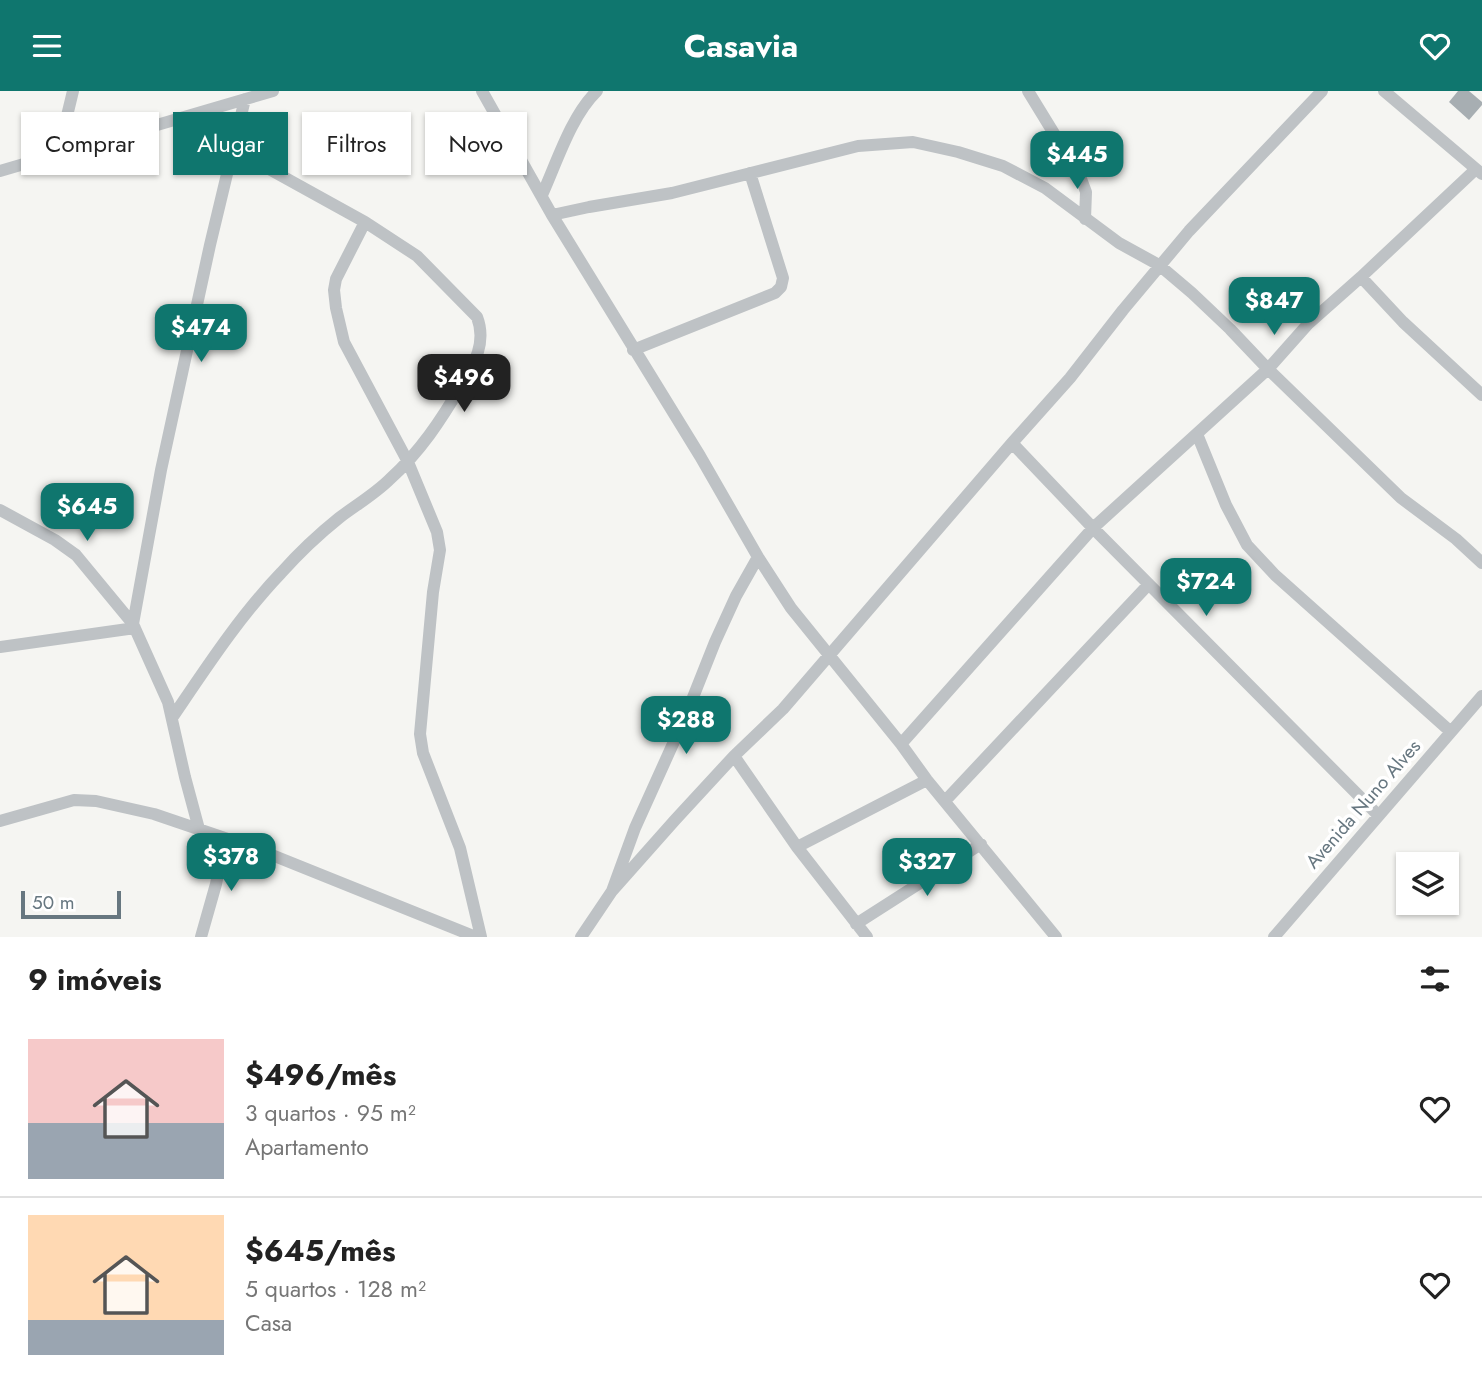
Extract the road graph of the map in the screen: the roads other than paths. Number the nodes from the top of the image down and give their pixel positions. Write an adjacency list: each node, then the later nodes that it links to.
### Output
1 (73, 91): 9 (street)
2 (482, 91): 18 (street)
3 (597, 91): 18 (street)
4 (1028, 91): 20 (street)
5 (1322, 91): 22 (street)
6 (1384, 91): 14 (street)
7 (268, 92): 8 (street)
8 (245, 99): 10 (street); 11 (street)
9 (68, 112)
10 (242, 112)
11 (159, 124)
12 (21, 164): 13 (street)
13 (0, 170)
14 (1479, 172): 23 (street)
15 (750, 173): 19 (street); 20 (street); 24 (street)
16 (227, 175): 35 (street)
17 (280, 175): 21 (street)
18 (542, 195): 19 (street)
19 (552, 215): 24 (street)
20 (1085, 219): 22 (street)
21 (365, 222): 29 (street); 29 (street)
22 (1159, 265): 25 (street); 28 (street)
23 (1361, 277): 25 (street); 26 (street)
24 (633, 350): 32 (street)
25 (1268, 369): 27 (street); 33 (street)
26 (1482, 395)
27 (1197, 434): 31 (street); 40 (street)
28 (1012, 443): 31 (street); 37 (street)
29 (408, 462): 39 (street); 54 (street)
30 (0, 510): 35 (street)
31 (1093, 528): 34 (street); 41 (street)
32 (758, 557): 37 (street); 51 (street)
33 (1482, 563)
34 (1149, 584): 44 (street); 45 (street)
35 (134, 626): 36 (street); 39 (street)
36 (0, 647)
37 (828, 655): 41 (street); 42 (street)
38 (1482, 696): 40 (street, Avenida Nuno Alves)
39 (172, 719): 47 (street)
40 (1451, 732): 45 (street, Avenida Nuno Alves)
41 (901, 744): 43 (street)
42 (734, 757): 50 (street); 51 (street)
43 (927, 780): 44 (street); 50 (street)
44 (945, 801): 49 (street)
45 (1378, 815): 58 (street, Avenida Nuno Alves)
46 (0, 821): 47 (street)
47 (199, 828): 48 (street)
48 (225, 839): 53 (street); 54 (street)
49 (981, 844): 52 (street); 57 (street)
50 (797, 847): 52 (street)
51 (612, 891): 55 (street)
52 (856, 924): 56 (street)
53 (201, 937)
54 (479, 937)
55 (581, 937)
56 (867, 937)
57 (1056, 937)
58 (1273, 937)

